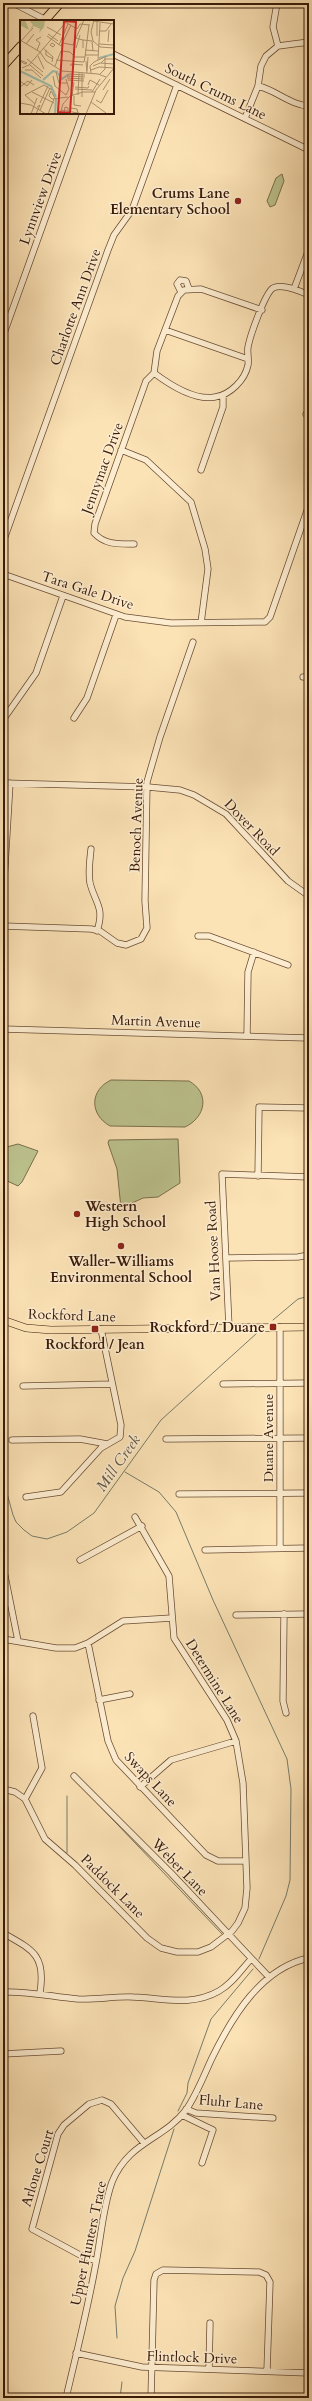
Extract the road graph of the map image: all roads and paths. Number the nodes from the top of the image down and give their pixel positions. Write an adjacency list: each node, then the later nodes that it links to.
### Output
1 (13, 3): 4 (street)
2 (60, 3): 4 (highway)
3 (277, 3): 6 (street)
4 (46, 20)
5 (308, 42): 6 (street); 8 (street)
6 (278, 46): 12 (street)
7 (20, 47): 10 (highway)
8 (309, 49)
9 (114, 54): 11 (street, South Crums Lane)
10 (4, 63)
11 (177, 85): 15 (street, South Crums Lane); 31 (street, Charlotte Ann Drive)
12 (258, 86): 13 (street); 15 (street)
13 (309, 106)
14 (83, 114): 24 (street, Lynnview Drive)
15 (245, 118): 16 (street, South Crums Lane)
16 (309, 150)
17 (309, 249): 19 (street)
18 (189, 289): 20 (street); 20 (street); 22 (street)
19 (294, 289): 21 (street); 22 (street)
20 (181, 292): 23 (street)
21 (309, 294)
22 (262, 310): 25 (street)
23 (165, 330): 25 (street); 26 (street)
24 (3, 336)
25 (248, 359): 27 (street)
26 (154, 373): 27 (street); 28 (street, Jennymac Drive)
27 (223, 396): 29 (street)
28 (121, 450): 32 (street, Jennymac Drive); 36 (street)
29 (201, 470)
30 (309, 505): 36 (street, Tara Gale Drive)
31 (3, 542)
32 (134, 544)
33 (3, 574): 34 (street, Tara Gale Drive)
34 (63, 596): 35 (street, Tara Gale Drive); 38 (street)
35 (116, 615): 36 (street, Tara Gale Drive); 39 (street)
36 (201, 623)
37 (193, 642): 42 (street, Benoch Avenue)
38 (5, 717)
39 (74, 718)
40 (3, 783): 41 (street, Dover Road)
41 (10, 783): 42 (street, Dover Road); 45 (street)
42 (148, 787): 44 (street, Dover Road); 47 (street, Benoch Avenue)
43 (90, 849): 47 (street)
44 (309, 896)
45 (3, 899)
46 (3, 926): 47 (street)
47 (96, 930)
48 (198, 936): 49 (street)
49 (254, 952): 50 (street); 52 (street)
50 (288, 966)
51 (3, 1029): 52 (street, Martin Avenue)
52 (246, 1036): 53 (street, Martin Avenue)
53 (309, 1038)
54 (309, 1108): 55 (street)
55 (258, 1176): 56 (street); 58 (street, Van Hoose Road)
56 (309, 1177)
57 (309, 1254): 58 (street)
58 (226, 1258): 60 (street, Van Hoose Road)
59 (3, 1320): 63 (main road, Rockford Lane)
60 (229, 1327): 61 (main road, Rockford Lane); 63 (main road, Rockford Lane)
61 (280, 1327): 62 (main road, Rockford Lane); 64 (street, Duane Avenue)
62 (309, 1327)
63 (101, 1329): 66 (street)
64 (280, 1383): 65 (street); 67 (street); 69 (street, Duane Avenue)
65 (309, 1383)
66 (112, 1384): 68 (street); 73 (street)
67 (223, 1384)
68 (23, 1386)
69 (280, 1438): 70 (street); 71 (street); 74 (street, Duane Avenue)
70 (309, 1438)
71 (166, 1439)
72 (12, 1440): 73 (street)
73 (107, 1444): 77 (street)
74 (280, 1493): 75 (street); 76 (street); 80 (street, Duane Avenue)
75 (309, 1493)
76 (179, 1494)
77 (26, 1497)
78 (136, 1517): 79 (street, Determine Lane)
79 (142, 1526): 83 (street); 88 (street, Determine Lane)
80 (280, 1548): 81 (street); 82 (street)
81 (309, 1548)
82 (205, 1550)
83 (80, 1560)
84 (3, 1566): 90 (street)
85 (284, 1614): 86 (street); 87 (street); 94 (street)
86 (309, 1614)
87 (236, 1615)
88 (172, 1618): 91 (street); 96 (street, Determine Lane)
89 (3, 1639): 90 (street)
90 (18, 1641): 91 (street)
91 (88, 1643): 93 (street, Swaps Lane)
92 (130, 1694): 93 (street)
93 (99, 1700): 98 (street, Swaps Lane)
94 (286, 1713)
95 (33, 1716): 100 (street)
96 (236, 1741): 98 (street); 101 (street, Determine Lane)
97 (74, 1776): 103 (street, Weber Lane)
98 (140, 1787): 101 (street, Swaps Lane)
99 (3, 1789): 100 (street)
100 (25, 1799): 103 (street, Paddock Lane)
101 (246, 1861): 103 (street, Determine Lane)
102 (3, 1933): 108 (street)
103 (229, 1934): 105 (street, Weber Lane)
104 (309, 1958): 106 (street, Upper Hunters Trace)
105 (251, 1959): 106 (street, Weber Lane); 108 (street)
106 (268, 1976): 111 (street, Upper Hunters Trace)
107 (3, 1992): 108 (street)
108 (40, 1993)
109 (61, 2051): 110 (street)
110 (3, 2054)
111 (186, 2110): 112 (street, Upper Hunters Trace); 113 (street, Fluhr Lane)
112 (182, 2115): 114 (street, Upper Hunters Trace); 115 (street)
113 (273, 2118)
114 (144, 2142): 116 (street, Upper Hunters Trace); 116 (street, Arlone Court)
115 (202, 2163)
116 (96, 2262): 118 (street, Upper Hunters Trace)
117 (210, 2323): 120 (street)
118 (76, 2353): 119 (street, Flintlock Drive); 123 (street, Upper Hunters Trace)
119 (152, 2367): 120 (street, Flintlock Drive); 121 (street); 124 (street)
120 (209, 2369): 121 (street, Flintlock Drive)
121 (267, 2371): 122 (street, Flintlock Drive)
122 (309, 2373)
123 (66, 2398)
124 (151, 2398)

